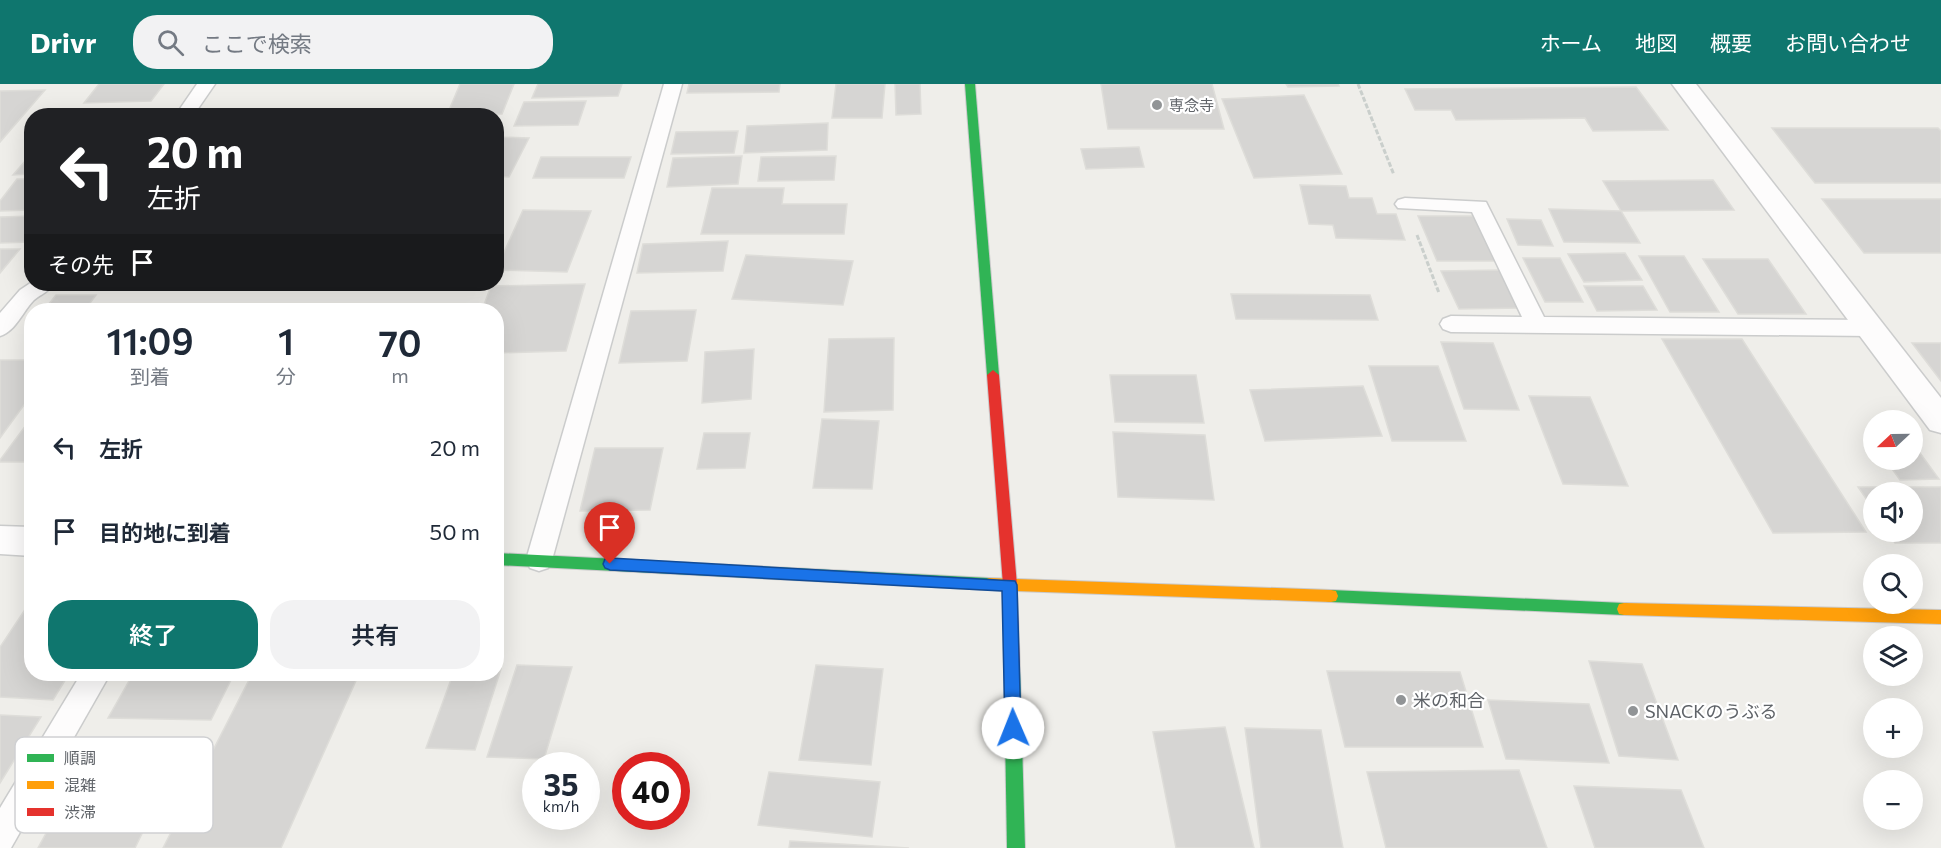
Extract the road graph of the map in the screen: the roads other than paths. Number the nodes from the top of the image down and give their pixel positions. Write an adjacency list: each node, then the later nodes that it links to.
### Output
1 (206, 84): 5 (lane)
2 (673, 84): 16 (lane)
3 (970, 84): 17 (street)
4 (1684, 84): 11 (street)
5 (190, 108)
6 (1405, 204): 9 (lane)
7 (32, 291): 10 (lane)
8 (1451, 324): 9 (lane)
9 (1537, 325): 11 (lane)
10 (0, 328)
11 (1870, 328): 12 (street)
12 (1941, 421)
13 (0, 540): 14 (street)
14 (24, 542)
15 (504, 559): 16 (street)
16 (539, 560): 17 (street)
17 (1010, 585): 18 (street); 23 (street)
18 (1941, 617)
19 (92, 681): 20 (lane)
20 (59, 737)
21 (15, 812): 22 (lane)
22 (0, 837)
23 (1016, 848)

